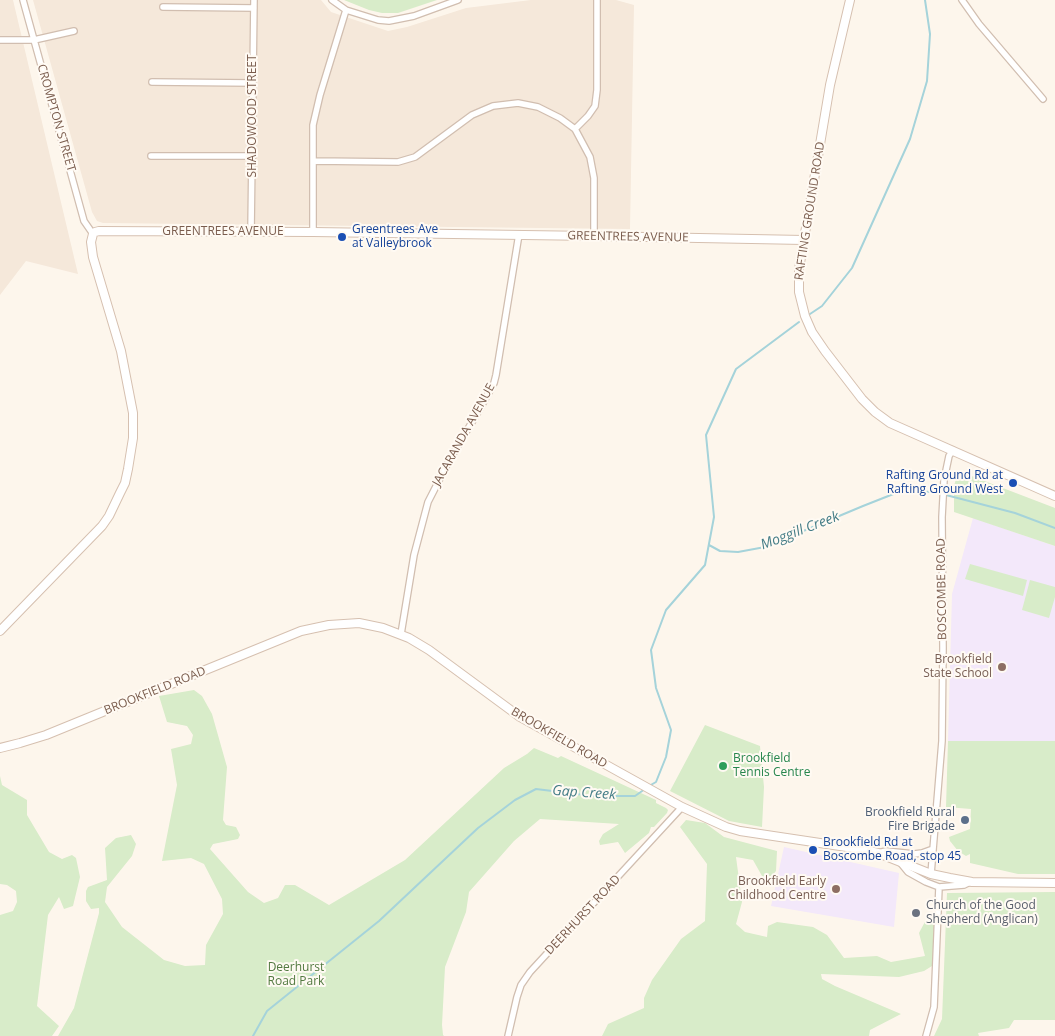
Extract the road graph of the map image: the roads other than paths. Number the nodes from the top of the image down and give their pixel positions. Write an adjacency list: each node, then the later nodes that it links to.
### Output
1 (23, 0): 13 (street, CROMPTON STREET)
2 (254, 0): 9 (street, SHADOWOOD STREET)
3 (332, 0): 10 (street)
4 (458, 0): 10 (street)
5 (598, 0): 17 (street)
6 (850, 0): 26 (main road, RAFTING GROUND ROAD)
7 (962, 0): 16 (street)
8 (163, 7): 9 (street)
9 (254, 8): 15 (street, SHADOWOOD STREET)
10 (346, 10): 20 (street)
11 (74, 31): 13 (street)
12 (0, 40): 13 (street)
13 (34, 40): 23 (street, CROMPTON STREET)
14 (152, 82): 15 (street)
15 (253, 83): 19 (street, SHADOWOOD STREET)
16 (1044, 100)
17 (575, 129): 20 (street); 25 (street)
18 (151, 156): 19 (street)
19 (253, 156): 21 (street, SHADOWOOD STREET)
20 (314, 161): 22 (street)
21 (251, 231): 22 (main road, GREENTREES AVENUE); 23 (main road, GREENTREES AVENUE)
22 (313, 232): 24 (main road, GREENTREES AVENUE)
23 (93, 234): 29 (main road)
24 (519, 234): 25 (main road, GREENTREES AVENUE); 30 (street, JACARANDA AVENUE)
25 (594, 236): 26 (main road, GREENTREES AVENUE)
26 (804, 240): 27 (main road, RAFTING GROUND ROAD)
27 (952, 450): 28 (main road, RAFTING GROUND ROAD); 33 (street, BOSCOMBE ROAD)
28 (1055, 496)
29 (0, 631)
30 (401, 634): 31 (main road, BROOKFIELD ROAD); 32 (main road, BROOKFIELD ROAD)
31 (0, 748)
32 (682, 807): 34 (main road, BROOKFIELD ROAD); 40 (street, DEERHURST ROAD)
33 (933, 849): 34 (street); 36 (street, BOSCOMBE ROAD)
34 (878, 853): 35 (main road, BROOKFIELD ROAD)
35 (899, 861): 36 (main road, BROOKFIELD ROAD); 39 (street)
36 (931, 874): 37 (main road, BROOKFIELD ROAD)
37 (972, 882): 38 (main road, BROOKFIELD ROAD); 39 (street)
38 (1055, 883)
39 (939, 887): 41 (street)
40 (508, 1036)
41 (926, 1036)

